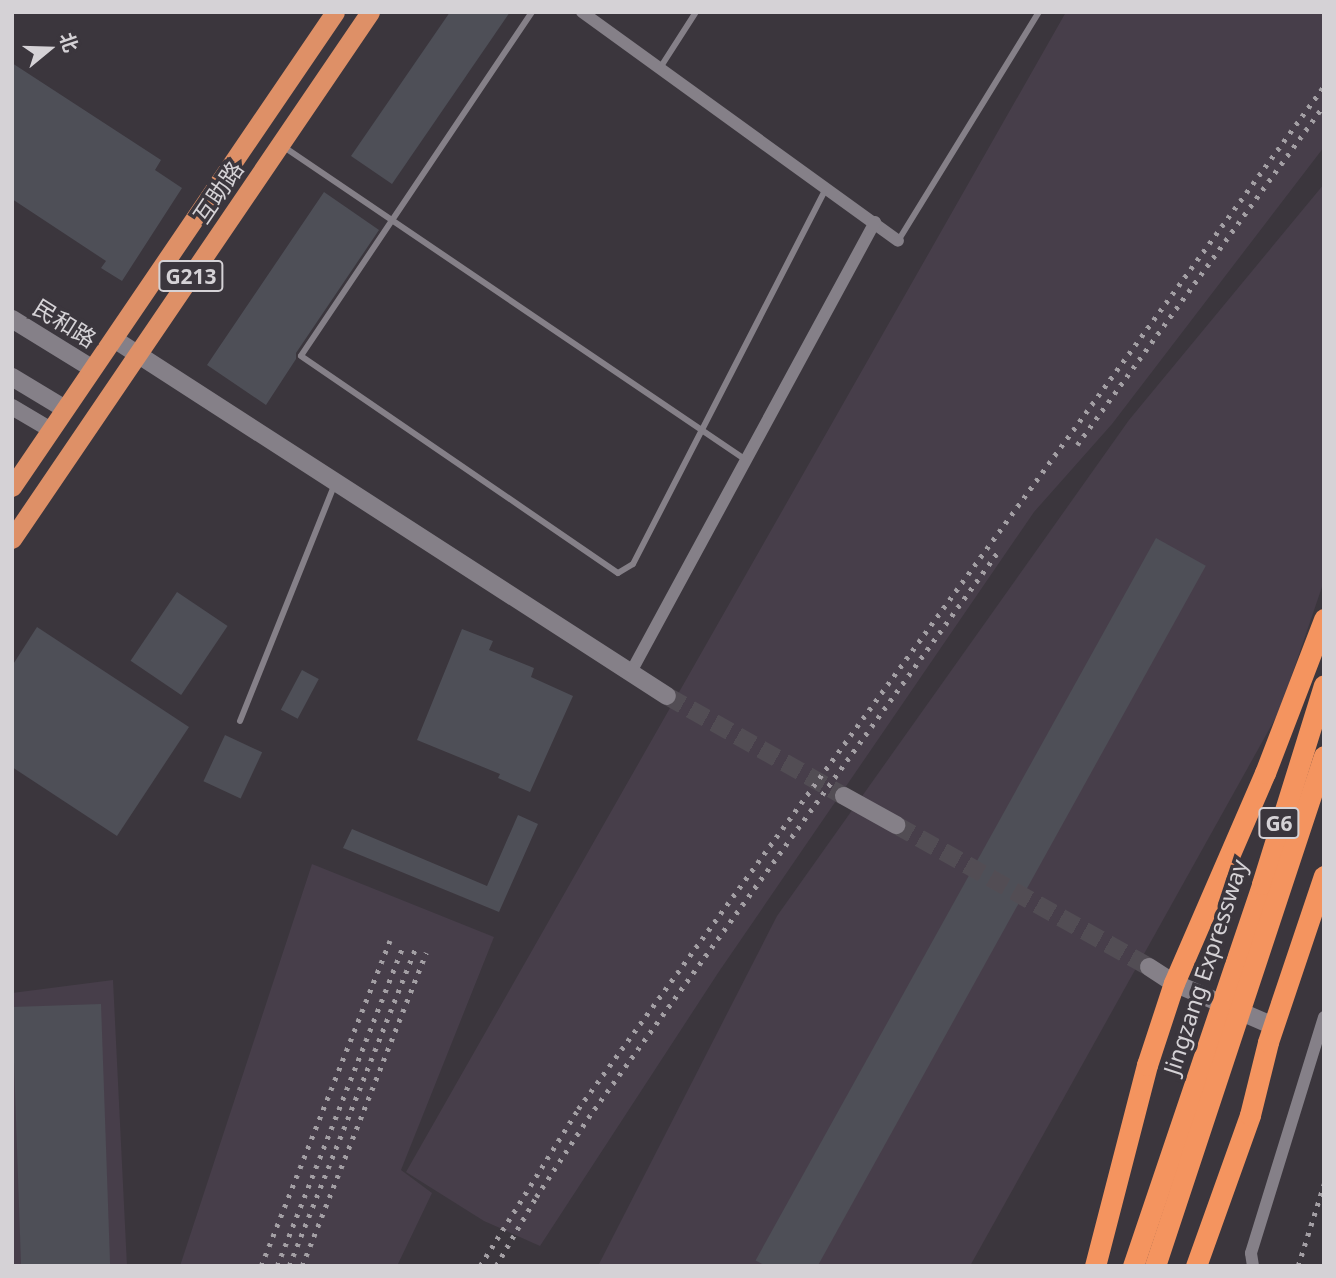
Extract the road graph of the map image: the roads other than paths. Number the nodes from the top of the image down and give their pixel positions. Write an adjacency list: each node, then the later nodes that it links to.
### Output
1 (335, 12): 14 (highway, 互助路 / G213)
2 (370, 12): 8 (highway, 互助路 / G213)
3 (532, 12): 10 (lane)
4 (583, 12): 7 (street)
5 (696, 12): 7 (lane)
6 (1039, 12): 12 (lane)
7 (660, 68): 9 (street)
8 (280, 144): 10 (lane); 15 (highway, 互助路 / G213)
9 (827, 188): 11 (street); 21 (lane)
10 (394, 221): 21 (lane); 21 (lane)
11 (874, 222): 12 (street); 22 (street)
12 (898, 241)
13 (12, 319): 16 (main road, 民和路)
14 (114, 339): 15 (main road); 16 (highway, 互助路 / G213)
15 (137, 354): 23 (main road); 25 (highway, 互助路 / G213)
16 (93, 369): 19 (highway, 互助路 / G213)
17 (12, 377): 19 (main road)
18 (12, 407): 20 (street)
19 (65, 409): 20 (highway, 互助路 / G213)
20 (51, 429): 24 (highway, 互助路 / G213)
21 (702, 430): 22 (lane)
22 (746, 460): 27 (street)
23 (336, 482): 27 (main road); 30 (lane)
24 (12, 487)
25 (12, 539)
26 (1324, 619): 36 (highway)
27 (631, 672): 29 (main road)
28 (1324, 685): 40 (highway, Jingzang Expressway / G6)
29 (667, 696)
30 (240, 721)
31 (1324, 756): 41 (highway, Jingzang Expressway / G6)
32 (844, 796): 33 (main road)
33 (896, 825)
34 (1324, 876): 38 (highway)
35 (1149, 967): 36 (main road)
36 (1174, 983): 38 (main road); 39 (highway)
37 (1324, 1017): 43 (street)
38 (1274, 1027): 42 (highway)
39 (1095, 1266)
40 (1133, 1266)
41 (1155, 1266)
42 (1196, 1266)
43 (1253, 1266)

